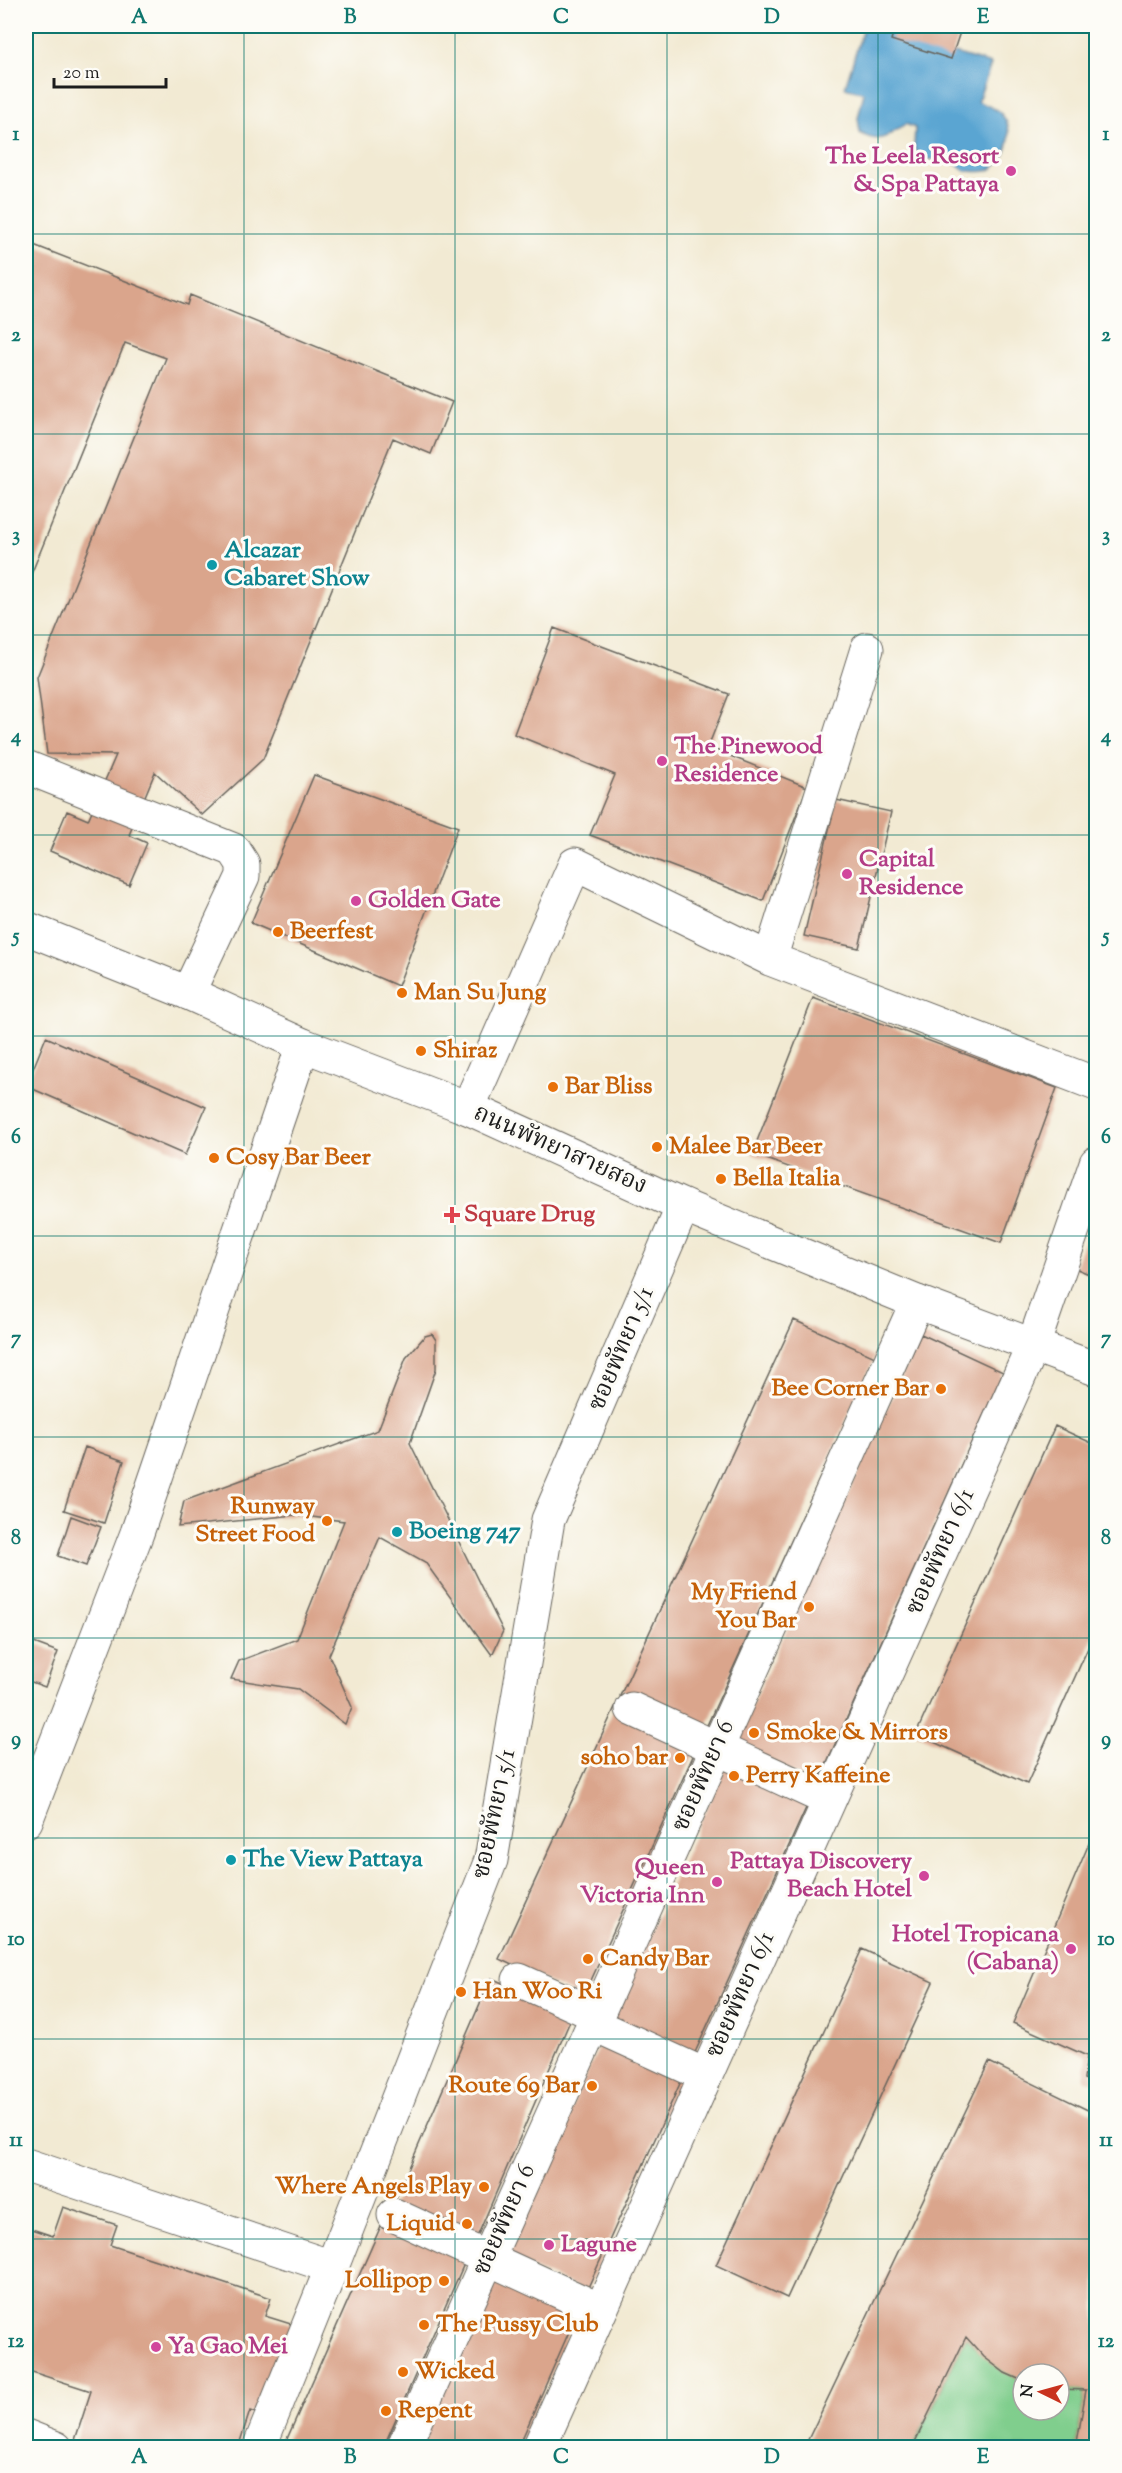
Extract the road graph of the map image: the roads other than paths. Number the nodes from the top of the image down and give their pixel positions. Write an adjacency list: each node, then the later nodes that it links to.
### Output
1 (867, 649): 4 (street)
2 (26, 767): 5 (street)
3 (26, 928): 5 (street, ถนนพัทยาสายสอง)
4 (770, 959): 7 (street); 8 (street)
5 (188, 993): 6 (street, ถนนพัทยาสายสอง)
6 (303, 1045): 8 (street, ถนนพัทยาสายสอง); 17 (street)
7 (1096, 1084)
8 (468, 1108): 10 (street, ถนนพัทยาสายสอง)
9 (1096, 1162): 12 (street, ซอยพัทยา 6/1)
10 (683, 1206): 11 (street, ถนนพัทยาสายสอง); 24 (street, ซอยพัทยา 5/1)
11 (917, 1302): 12 (street, ถนนพัทยาสายสอง); 15 (street, ซอยพัทยา 6)
12 (1034, 1346): 13 (street, ถนนพัทยาสายสอง); 16 (street, ซอยพัทยา 6/1)
13 (1096, 1368)
14 (632, 1709): 15 (street)
15 (717, 1747): 16 (street); 19 (street, ซอยพัทยา 6)
16 (829, 1800): 20 (street, ซอยพัทยา 6/1)
17 (26, 1821)
18 (519, 1980): 19 (street)
19 (595, 2020): 20 (street); 23 (street, ซอยพัทยา 6)
20 (705, 2075): 25 (street, ซอยพัทยา 6/1)
21 (26, 2165): 24 (street)
22 (393, 2215): 23 (street)
23 (488, 2258): 25 (street); 29 (street, ซอยพัทยา 6)
24 (332, 2267): 28 (street, ซอยพัทยา 5/1)
25 (600, 2310): 30 (street, ซอยพัทยา 6/1)
26 (26, 2436): 27 (street)
27 (56, 2448)
28 (259, 2448)
29 (403, 2448)
30 (539, 2448)

